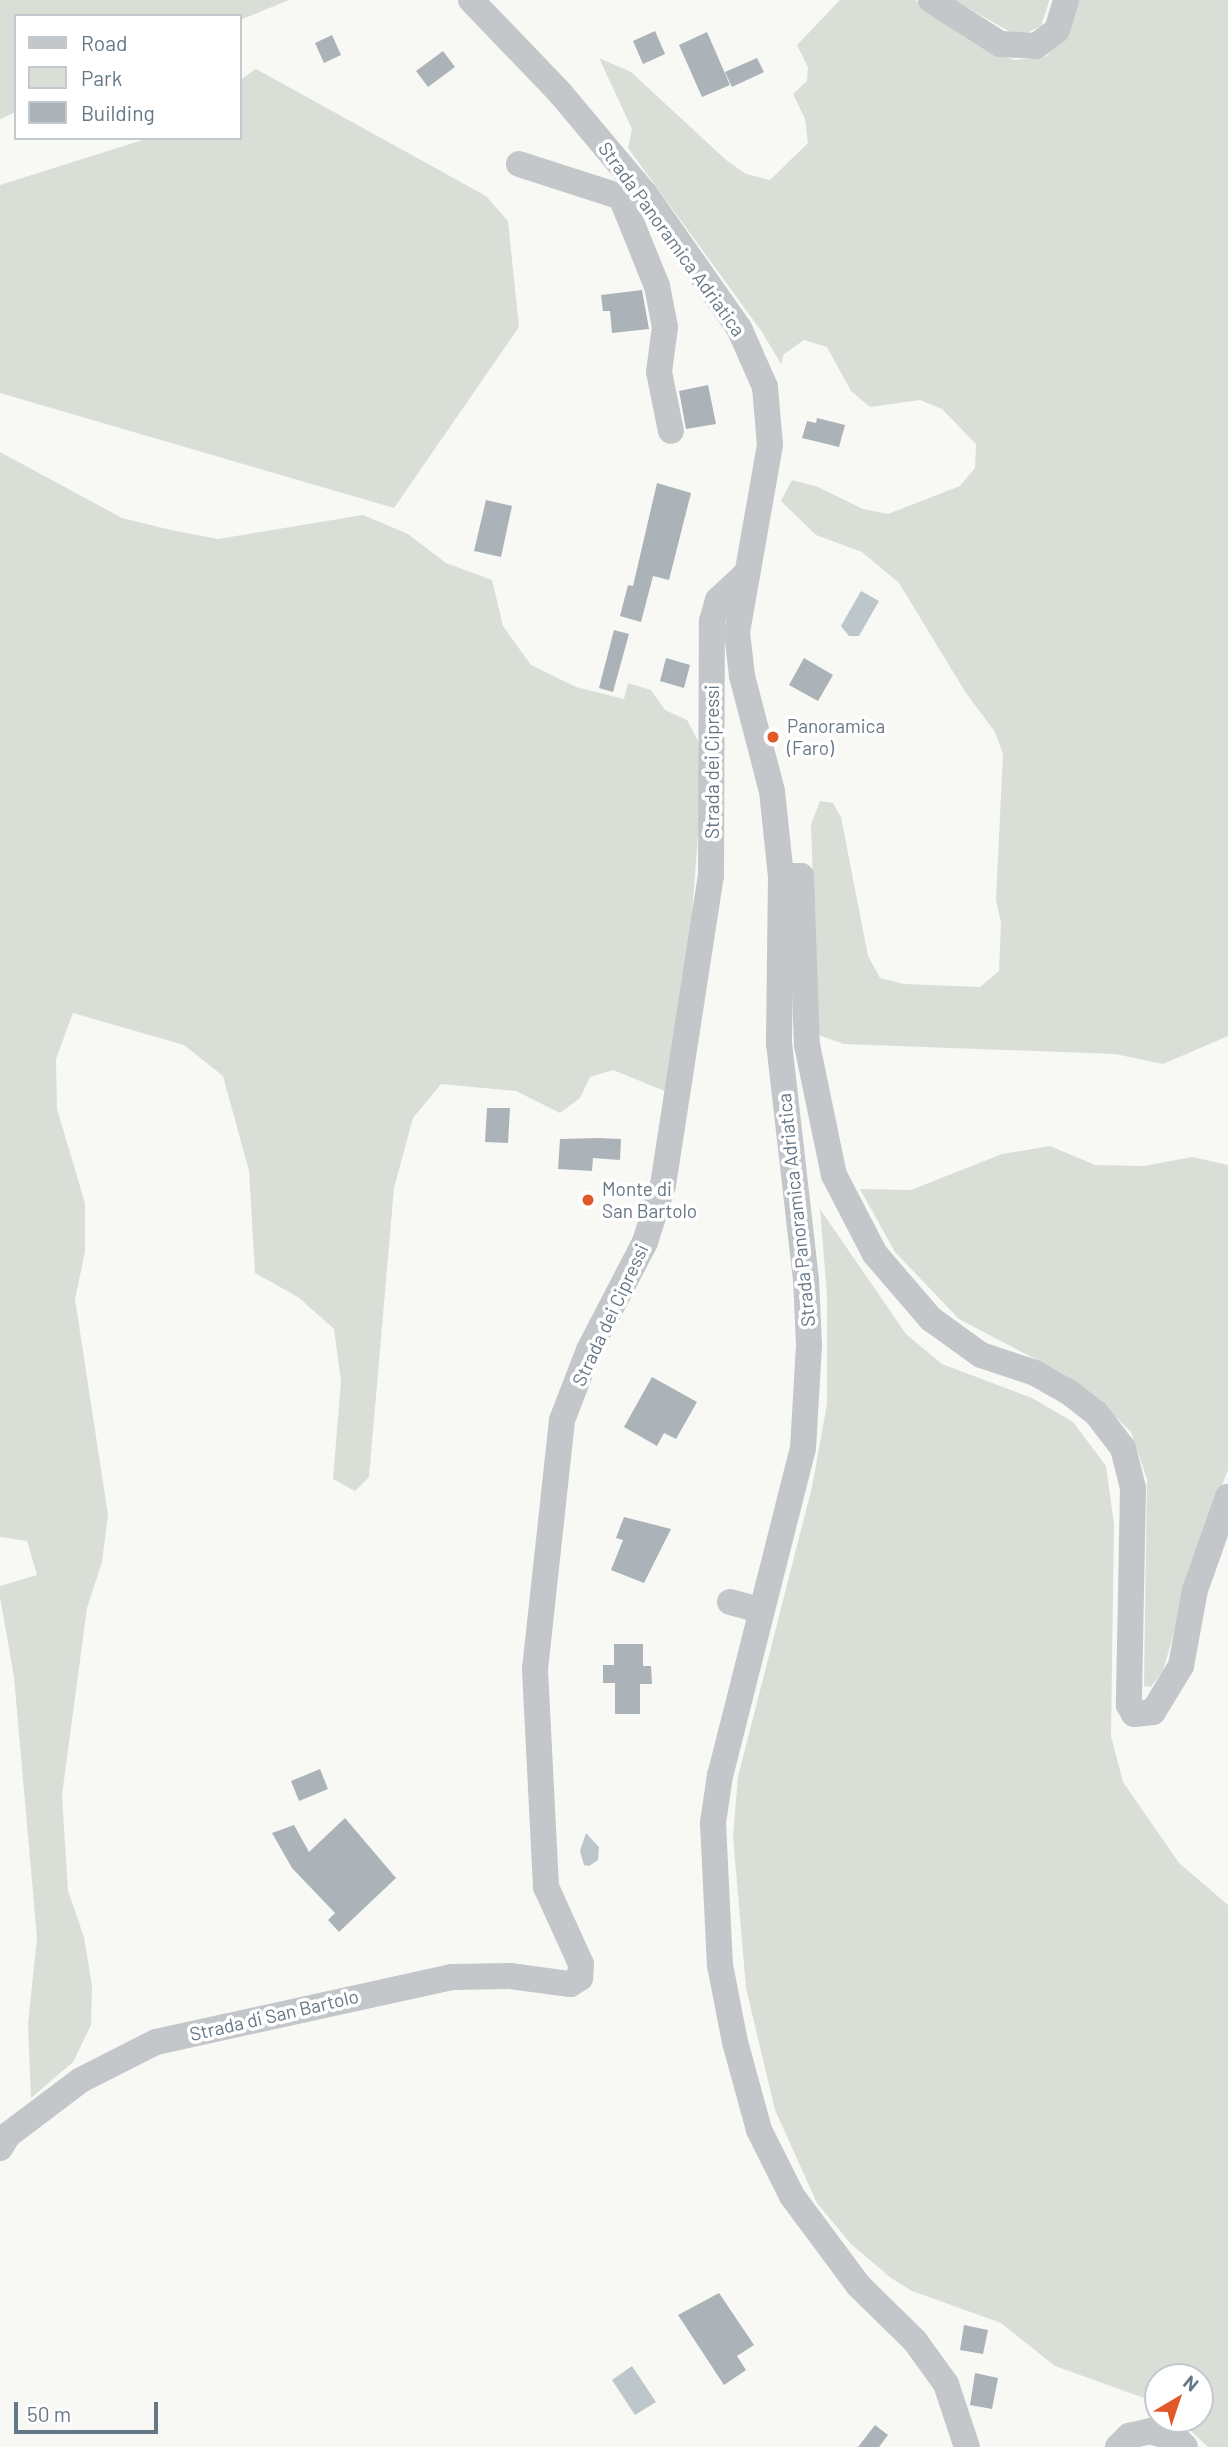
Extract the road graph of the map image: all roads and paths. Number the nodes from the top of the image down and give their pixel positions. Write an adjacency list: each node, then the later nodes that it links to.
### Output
1 (471, 0): 5 (street, Strada Panoramica Adriatica)
2 (931, 0): 3 (street)
3 (1066, 0)
4 (519, 164): 5 (street)
5 (633, 196): 6 (street); 7 (street, Strada Panoramica Adriatica)
6 (671, 431)
7 (745, 575): 8 (street, Strada Panoramica Adriatica); 12 (street, Strada dei Cipressi)
8 (781, 876): 9 (street); 11 (street, Strada Panoramica Adriatica)
9 (1228, 1497)
10 (730, 1602): 11 (street)
11 (760, 1610): 14 (street, Strada Panoramica Adriatica)
12 (580, 1978): 13 (street, Strada di San Bartolo)
13 (0, 2148)
14 (967, 2447)
15 (1118, 2447): 16 (street)
16 (1185, 2447)

